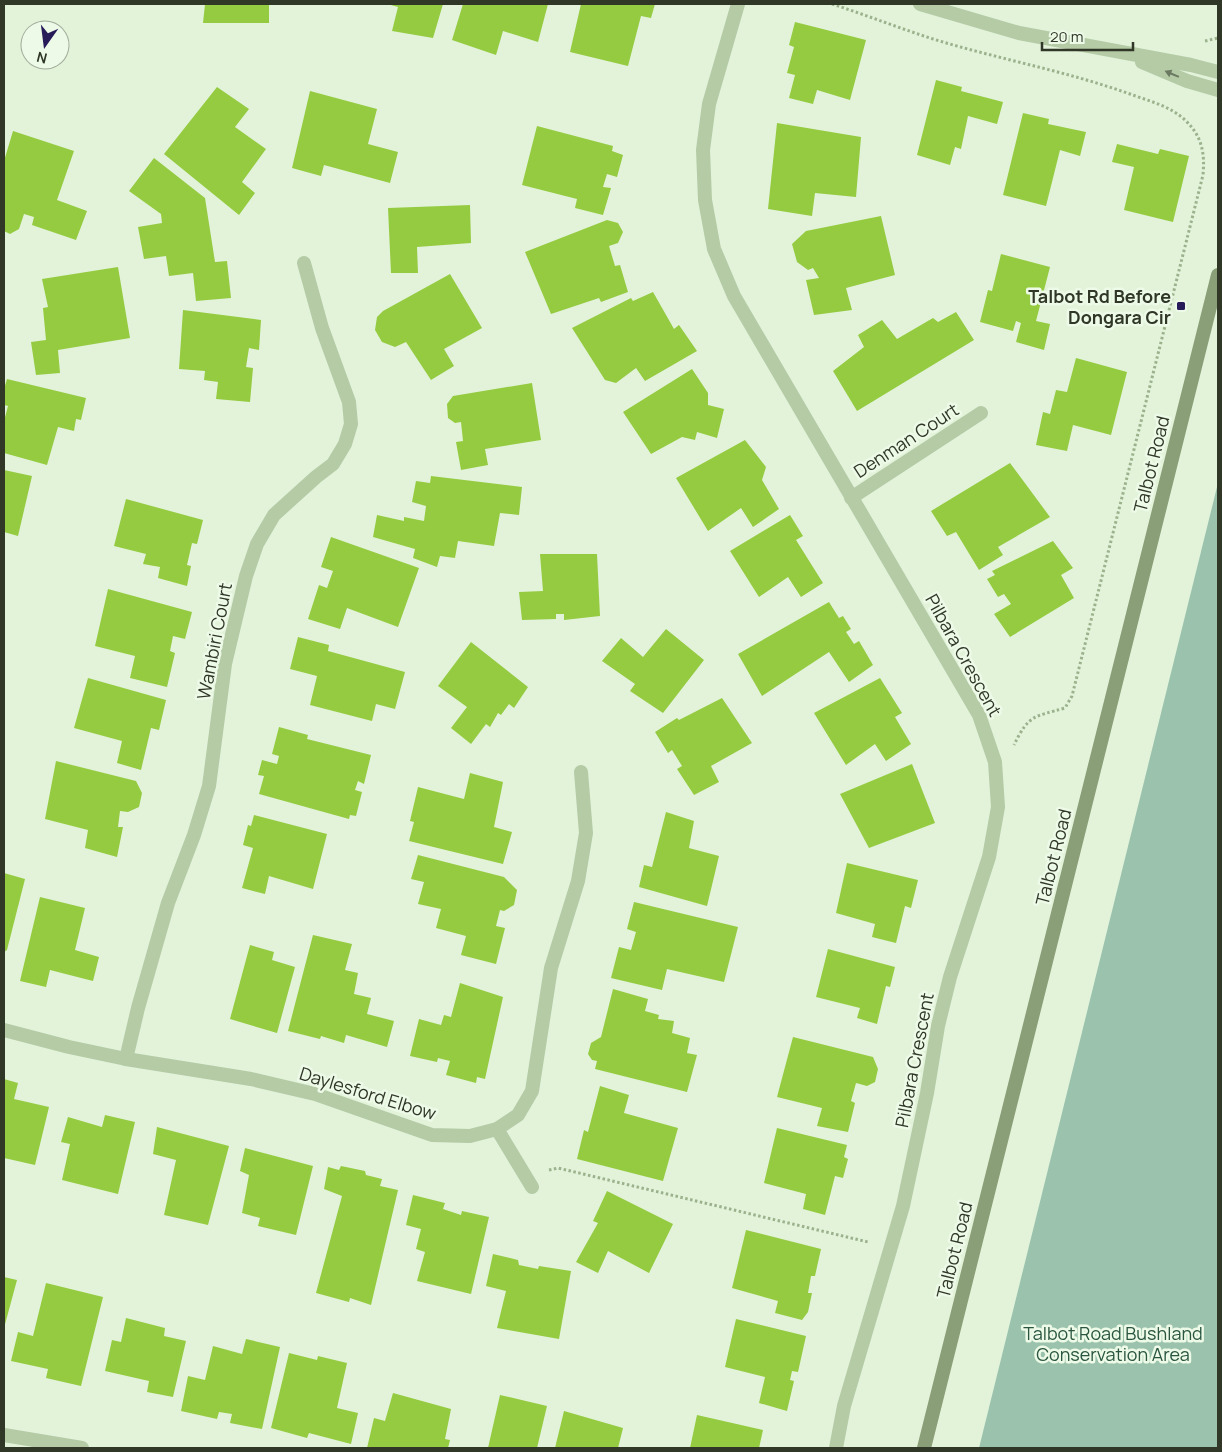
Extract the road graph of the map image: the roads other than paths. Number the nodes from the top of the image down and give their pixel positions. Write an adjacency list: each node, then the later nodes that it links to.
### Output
1 (738, 4): 9 (street, Pilbara Crescent)
2 (920, 4): 3 (street)
3 (1118, 52): 4 (street); 5 (street, one-way to 3)
4 (1218, 72)
5 (1218, 90)
6 (304, 263): 12 (street, Wambiri Court)
7 (1218, 275): 18 (main road, Talbot Road)
8 (982, 414): 9 (street, Denman Court)
9 (851, 498): 17 (street, Pilbara Crescent)
10 (581, 772): 13 (street, Daylesford Elbow)
11 (4, 1030): 12 (street, Daylesford Elbow)
12 (126, 1059): 13 (street, Daylesford Elbow)
13 (497, 1129): 14 (street)
14 (532, 1187)
15 (4, 1435): 16 (street)
16 (82, 1448)
17 (836, 1448)
18 (924, 1448)

